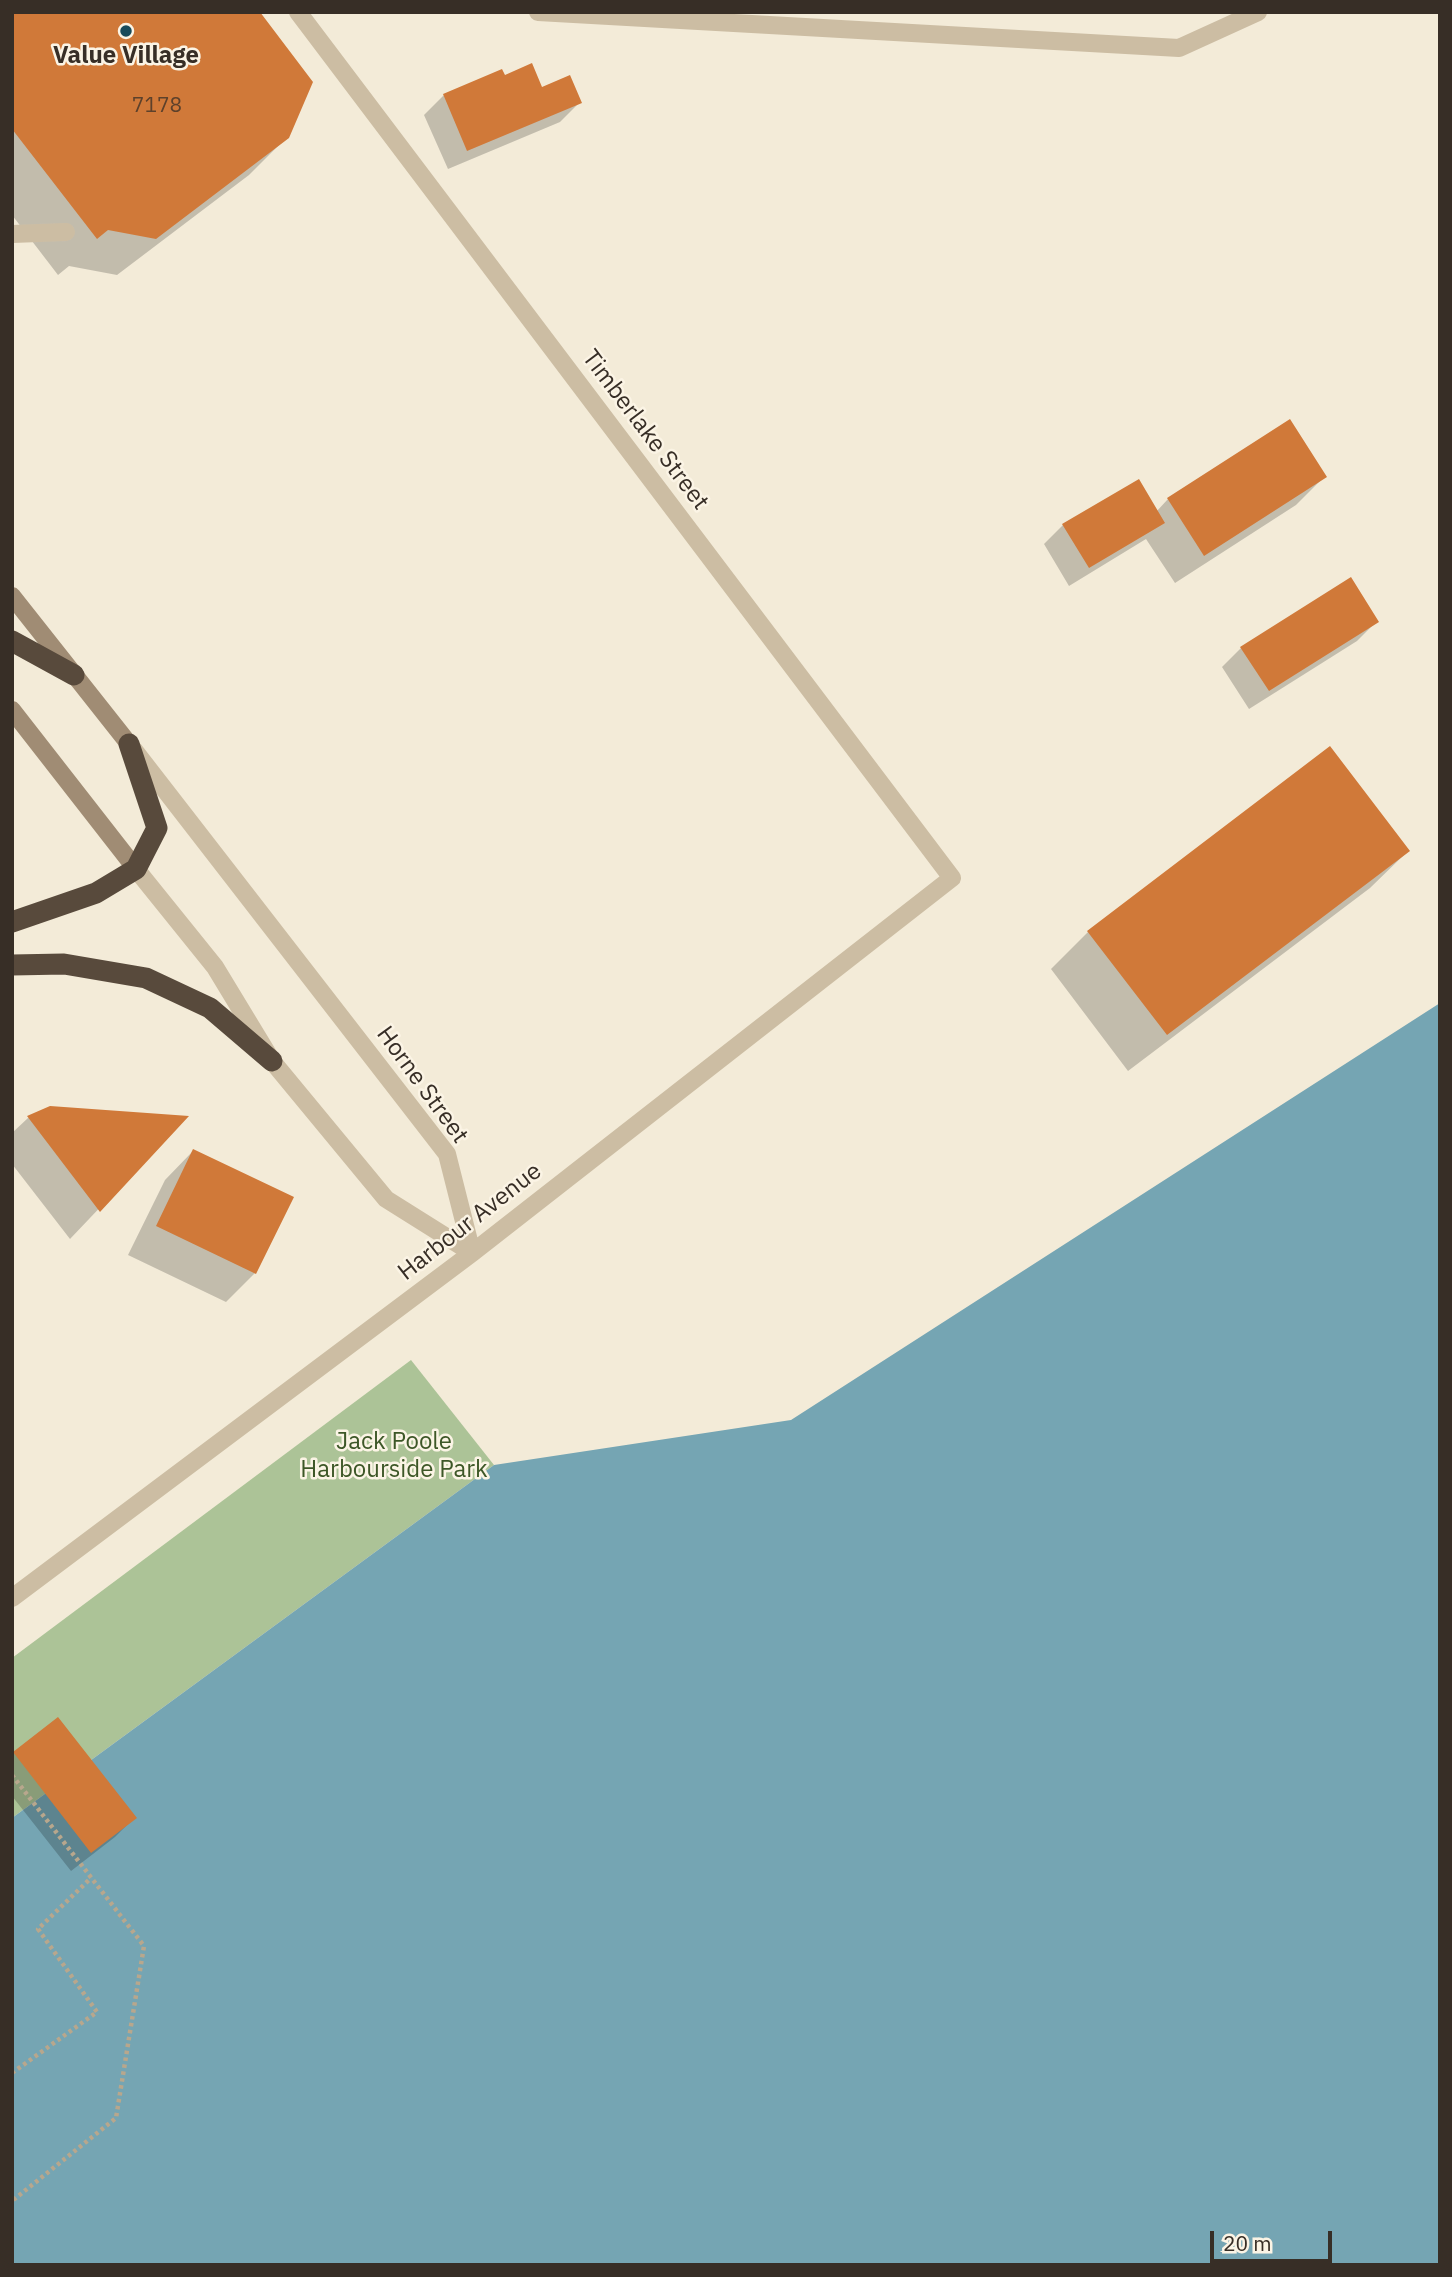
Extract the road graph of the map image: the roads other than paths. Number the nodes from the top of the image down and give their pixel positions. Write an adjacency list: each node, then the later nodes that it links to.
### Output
1 (298, 12): 12 (street, Timberlake Street)
2 (538, 12): 3 (street)
3 (1258, 12)
4 (66, 232): 5 (street)
5 (12, 234)
6 (12, 596): 8 (main road, Horne Street)
7 (12, 641): 8 (highway)
8 (74, 675): 10 (main road, Horne Street)
9 (12, 710): 11 (main road)
10 (129, 744): 11 (highway); 16 (street, Horne Street)
11 (136, 869): 13 (highway); 15 (street)
12 (952, 878): 16 (street, Harbour Avenue)
13 (12, 922)
14 (12, 965): 15 (highway)
15 (272, 1061): 16 (street)
16 (472, 1253): 17 (street, Harbour Avenue)
17 (12, 1598)

